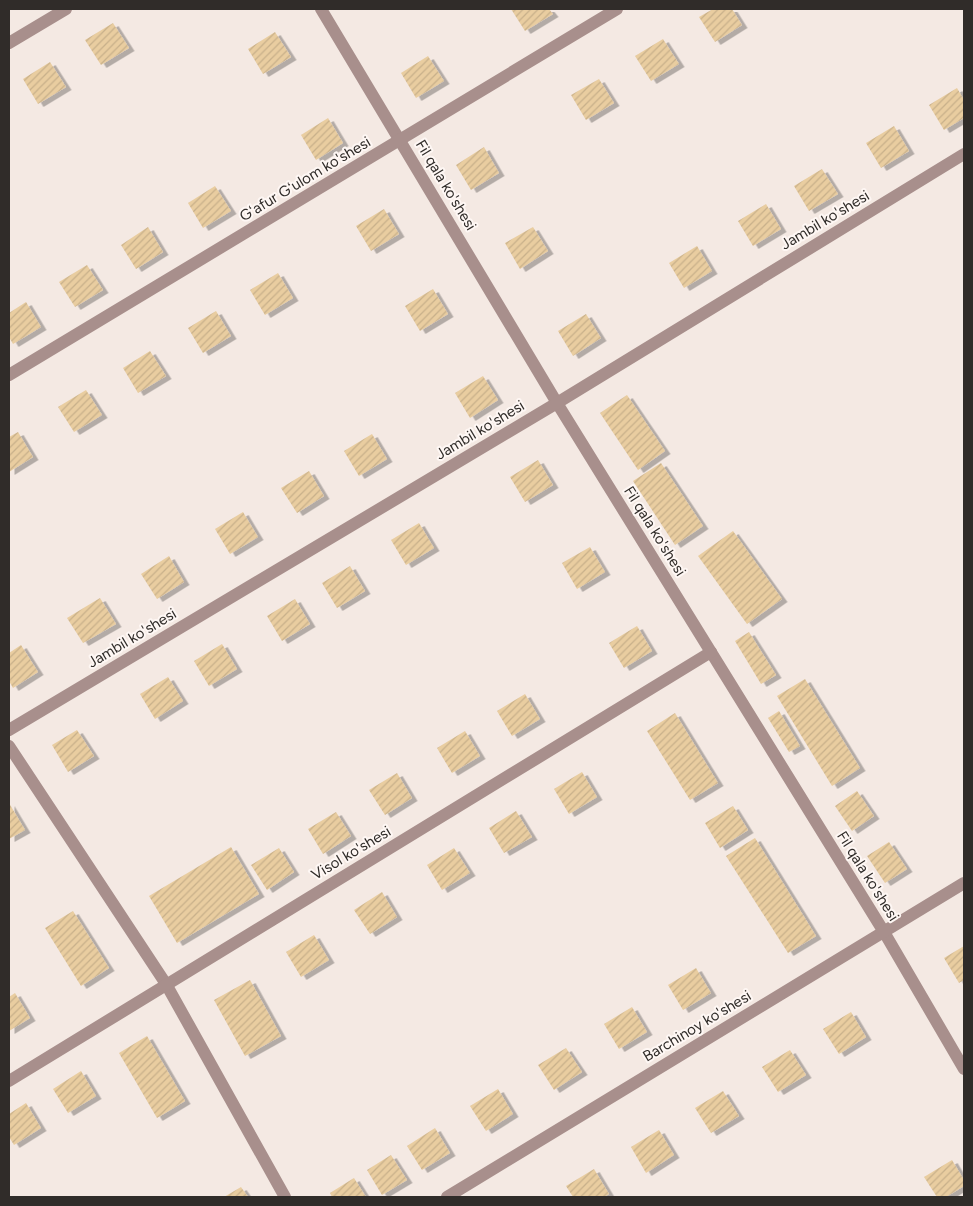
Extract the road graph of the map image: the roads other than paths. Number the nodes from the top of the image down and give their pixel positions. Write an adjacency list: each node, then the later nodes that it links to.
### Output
1 (66, 9): 4 (street)
2 (321, 9): 5 (street, Fil qala ko'shesi)
3 (618, 9): 5 (street, Gʻafur Gʻulom ko'shesi)
4 (9, 43)
5 (400, 141): 7 (street, Gʻafur Gʻulom ko'shesi); 8 (street, Fil qala ko'shesi)
6 (964, 154): 8 (street, Jambil ko'shesi)
7 (9, 375)
8 (557, 404): 9 (street, Fil qala ko'shesi); 10 (street, Jambil ko'shesi)
9 (711, 652): 13 (street, Fil qala ko'shesi); 14 (street, Visol ko'shesi)
10 (9, 730)
11 (9, 746): 14 (street)
12 (964, 883): 13 (street, Barchinoy ko'shesi)
13 (884, 932): 15 (street, Fil qala ko'shesi); 18 (street, Barchinoy ko'shesi)
14 (166, 984): 16 (street, Visol ko'shesi); 17 (street)
15 (964, 1069)
16 (9, 1081)
17 (285, 1197)
18 (447, 1197)

